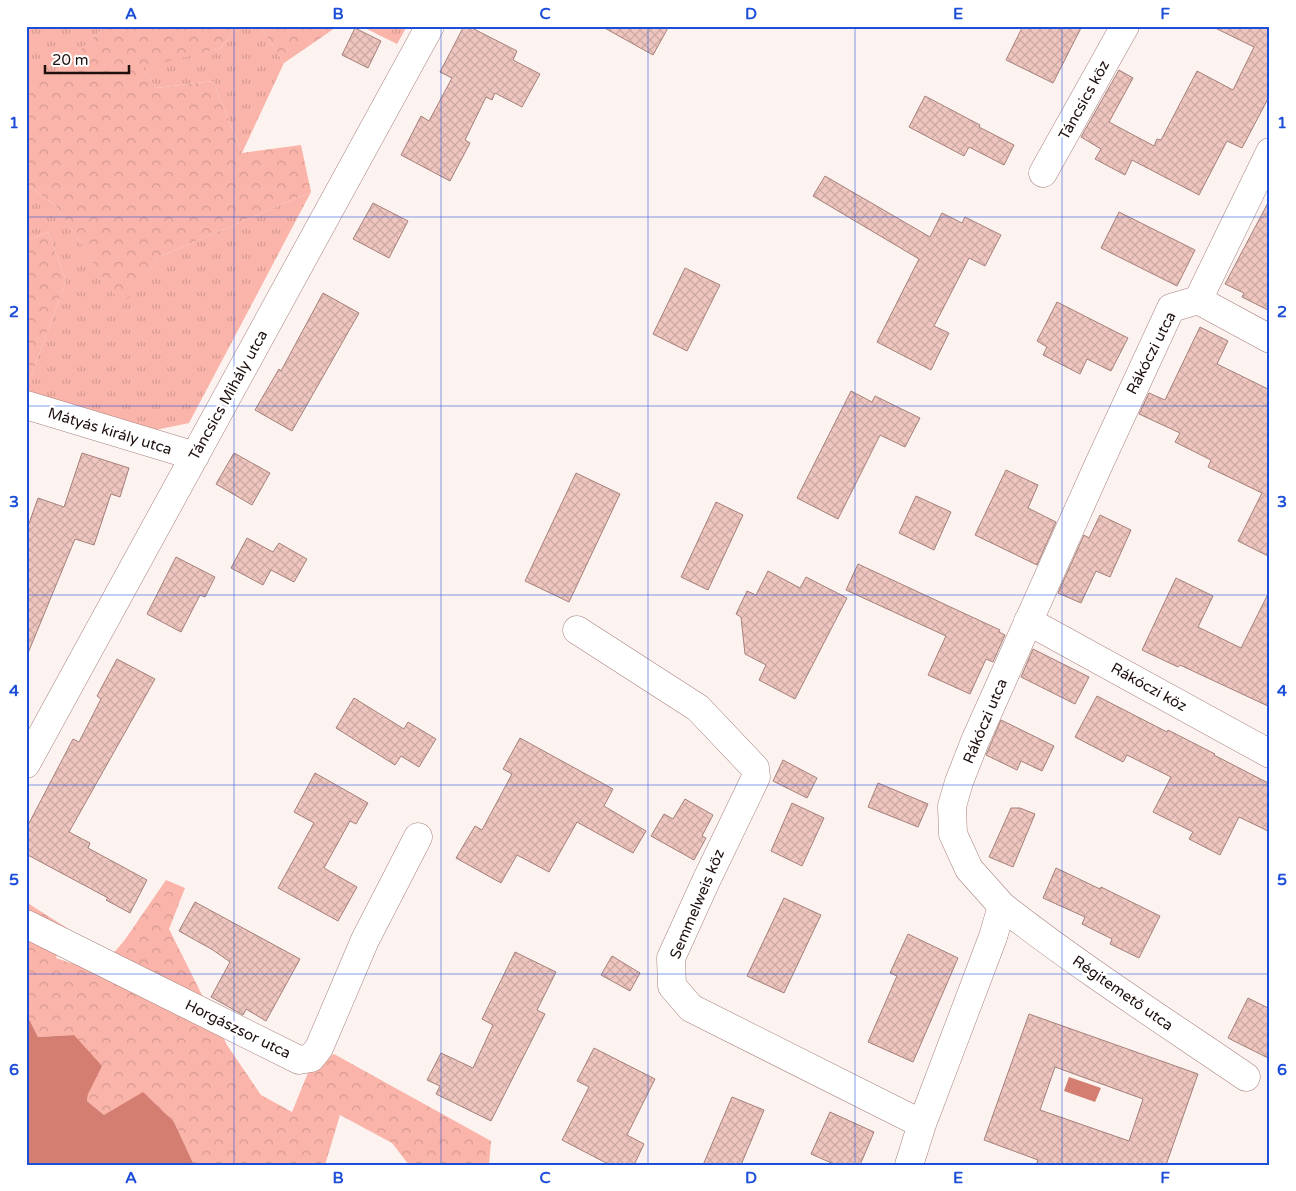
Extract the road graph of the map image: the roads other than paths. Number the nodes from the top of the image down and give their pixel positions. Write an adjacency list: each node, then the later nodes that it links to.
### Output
1 (430, 26): 8 (street, Táncsics Mihály utca)
2 (1125, 26): 4 (street, Táncsics köz)
3 (1270, 152): 5 (street)
4 (1043, 173)
5 (1198, 300): 6 (street); 9 (street, Rákóczi utca)
6 (1270, 339)
7 (26, 405): 8 (street, Mátyás király utca)
8 (195, 456): 12 (street, Táncsics Mihály utca)
9 (1028, 621): 11 (street, Rákóczi köz); 14 (street, Rákóczi utca)
10 (577, 630): 17 (street, Semmelweis köz)
11 (1270, 754)
12 (26, 764)
13 (418, 837): 15 (street, Horgászsor utca)
14 (1002, 906): 16 (street, Régitemető utca); 17 (street)
15 (26, 924)
16 (1246, 1078)
17 (922, 1124): 18 (street)
18 (909, 1165)

